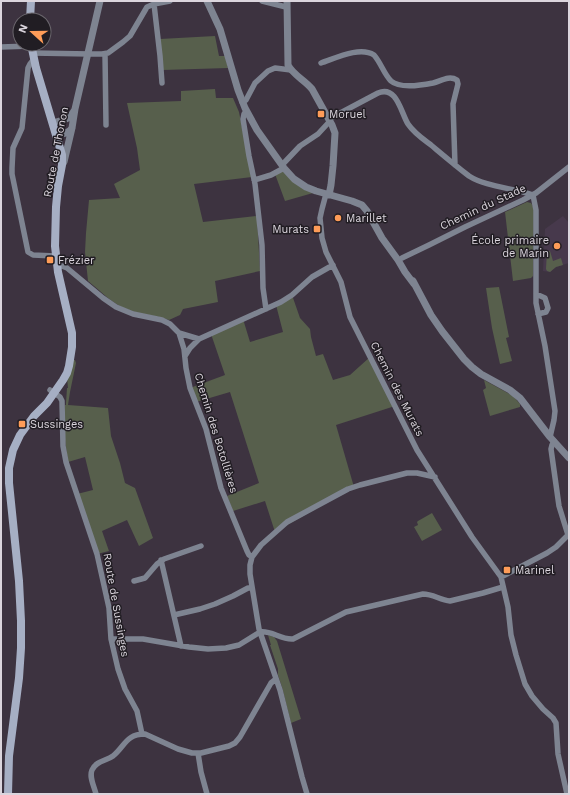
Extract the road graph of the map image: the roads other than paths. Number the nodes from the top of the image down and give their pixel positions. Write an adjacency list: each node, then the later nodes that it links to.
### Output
1 (31, 1): 8 (main road)
2 (100, 1): 14 (street, Route de Thonon)
3 (170, 1): 6 (street)
4 (207, 1): 19 (street)
5 (262, 1): 7 (street)
6 (154, 4): 15 (street); 18 (street)
7 (286, 4): 17 (street)
8 (30, 12)
9 (1, 47): 10 (street)
10 (12, 48)
11 (32, 52): 24 (main road)
12 (32, 52): 33 (street)
13 (38, 52): 14 (street)
14 (88, 54): 15 (street); 20 (street, Route de Thonon)
15 (105, 54): 23 (street)
16 (321, 62): 26 (street)
17 (291, 70): 19 (street); 22 (street)
18 (162, 83)
19 (242, 102): 21 (street)
20 (75, 109): 24 (street); 25 (street, Route de Thonon)
21 (246, 110): 27 (street); 30 (street)
22 (329, 120): 26 (street); 27 (street); 31 (street)
23 (106, 125)
24 (54, 127): 25 (street); 29 (main road)
25 (72, 128): 29 (street, Route de Thonon)
26 (455, 165): 32 (street)
27 (283, 166): 30 (street); 31 (street)
28 (569, 167): 32 (street, Chemin du Stade)
29 (62, 168): 33 (main road, Route de Thonon)
30 (254, 180): 38 (street)
31 (327, 194): 34 (street); 35 (street, Chemin des Murats)
32 (533, 195): 34 (street, Chemin du Stade); 37 (street)
33 (55, 256): 36 (main road, Route de Thonon)
34 (400, 259): 44 (street)
35 (333, 265): 38 (street); 46 (street, Chemin des Murats)
36 (57, 266): 40 (street); 43 (main road, Route de Thonon)
37 (536, 294): 39 (street); 39 (street)
38 (266, 309): 41 (street)
39 (538, 314): 44 (street)
40 (179, 333): 41 (street); 42 (street, Chemin des Botollières)
41 (199, 339): 42 (street)
42 (185, 356): 49 (street, Chemin des Botollières)
43 (52, 391): 57 (street, Route de Sussinges); 62 (main road, Route de Thonon)
44 (552, 439): 45 (street); 47 (street)
45 (569, 458)
46 (435, 477): 49 (street); 51 (street, Chemin des Murats)
47 (569, 535): 51 (street)
48 (201, 546): 50 (street)
49 (252, 557): 54 (street)
50 (161, 560): 52 (street); 55 (street)
51 (502, 577): 53 (street)
52 (134, 581)
53 (503, 587): 56 (street); 66 (street)
54 (252, 588): 55 (street); 56 (street)
55 (174, 615): 58 (street)
56 (260, 632): 58 (street); 59 (street)
57 (112, 639): 58 (street); 60 (street, Route de Sussinges)
58 (181, 646)
59 (276, 678): 61 (street); 65 (street)
60 (142, 734): 61 (street); 63 (street)
61 (198, 753): 64 (street)
62 (8, 794)
63 (96, 794)
64 (207, 794)
65 (307, 794)
66 (567, 794)

